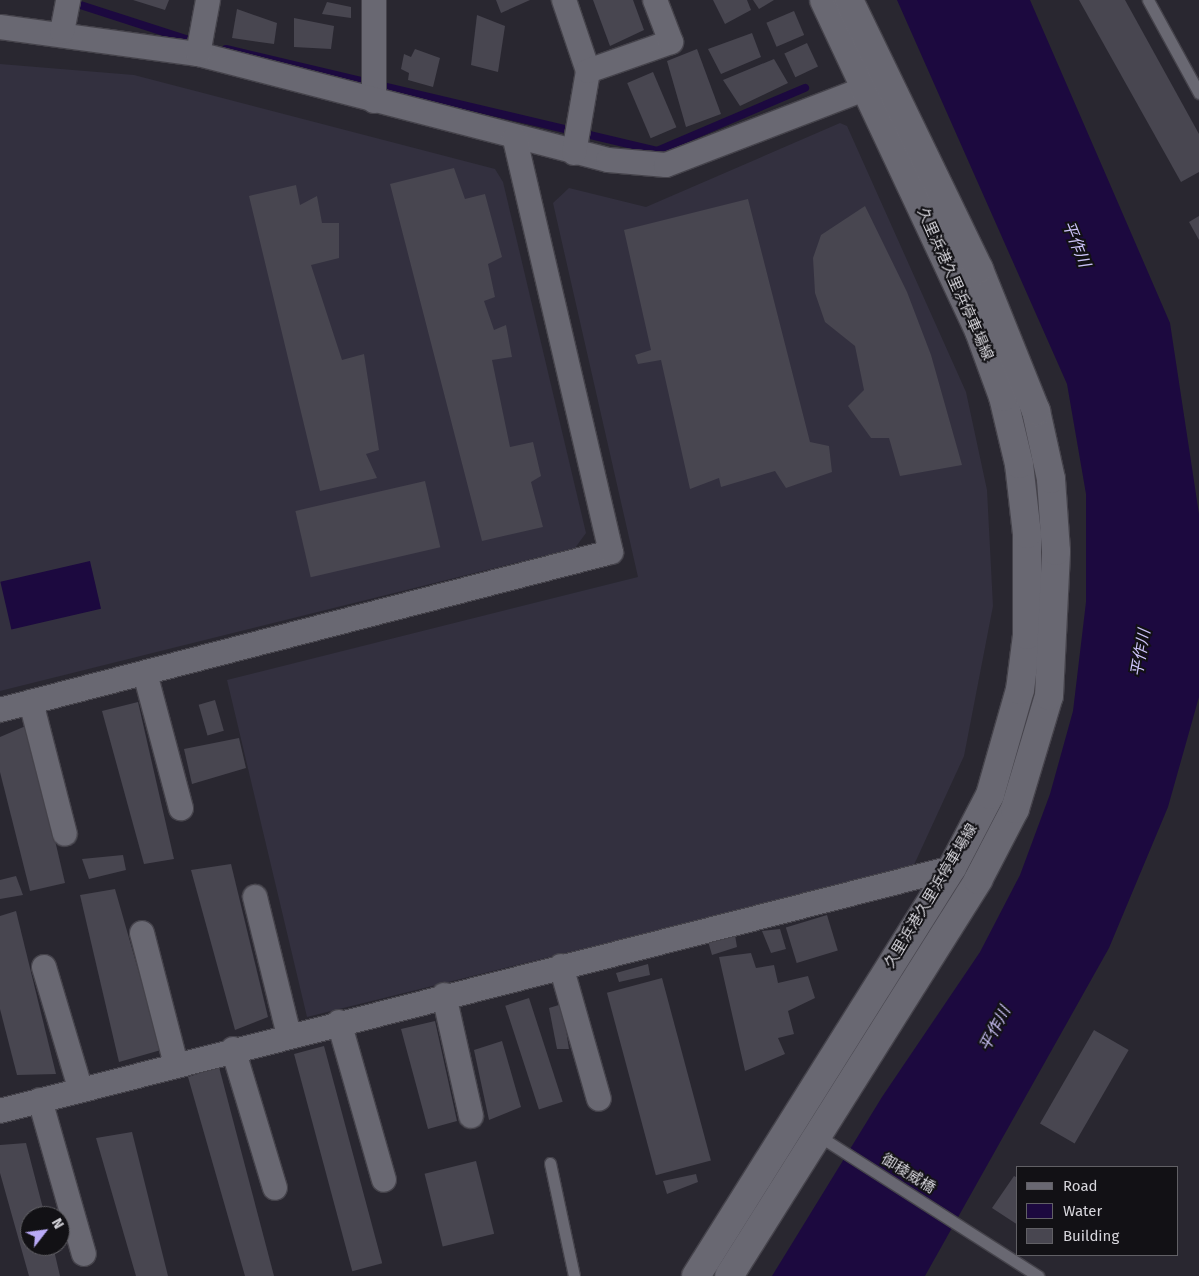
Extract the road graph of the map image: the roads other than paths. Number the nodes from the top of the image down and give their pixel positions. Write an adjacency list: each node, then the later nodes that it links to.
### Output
1 (68, 0): 10 (street)
2 (208, 0): 11 (street)
3 (374, 0): 15 (street)
4 (564, 0): 12 (street)
5 (655, 0): 12 (street)
6 (824, 0): 13 (main road, 久里浜港久里浜停車場線)
7 (849, 0): 13 (main road, 久里浜港久里浜停車場線)
8 (1148, 0): 14 (lane)
9 (0, 27): 10 (street)
10 (62, 32): 11 (street)
11 (198, 54): 15 (street)
12 (588, 71): 17 (street)
13 (876, 84): 17 (street); 23 (main road, 久里浜港久里浜停車場線); 39 (main road, 久里浜港久里浜停車場線)
14 (1199, 93)
15 (374, 101): 16 (street)
16 (515, 138): 17 (street); 18 (street)
17 (574, 152)
18 (145, 673): 19 (street); 21 (street)
19 (31, 702): 20 (street); 22 (street)
20 (0, 710)
21 (181, 808)
22 (65, 834)
23 (952, 868): 26 (street); 38 (main road, 久里浜港久里浜停車場線)
24 (255, 897): 30 (street)
25 (142, 933): 32 (street)
26 (561, 966): 28 (street); 34 (street)
27 (44, 967): 33 (street)
28 (444, 995): 29 (street); 37 (street)
29 (339, 1022): 30 (street); 41 (street)
30 (288, 1035): 31 (street)
31 (233, 1049): 32 (street); 42 (street)
32 (176, 1064): 33 (street)
33 (80, 1088): 35 (street)
34 (599, 1099)
35 (40, 1100): 36 (street); 43 (street)
36 (0, 1111)
37 (472, 1116)
38 (793, 1119): 39 (lane, 御稜威橋); 45 (main road, 久里浜港久里浜停車場線)
39 (827, 1141): 46 (main road, 久里浜港久里浜停車場線); 47 (lane, 御稜威橋)
40 (550, 1163): 44 (lane)
41 (384, 1180)
42 (275, 1188)
43 (84, 1254)
44 (574, 1276)
45 (696, 1276)
46 (729, 1276)
47 (1038, 1276)

